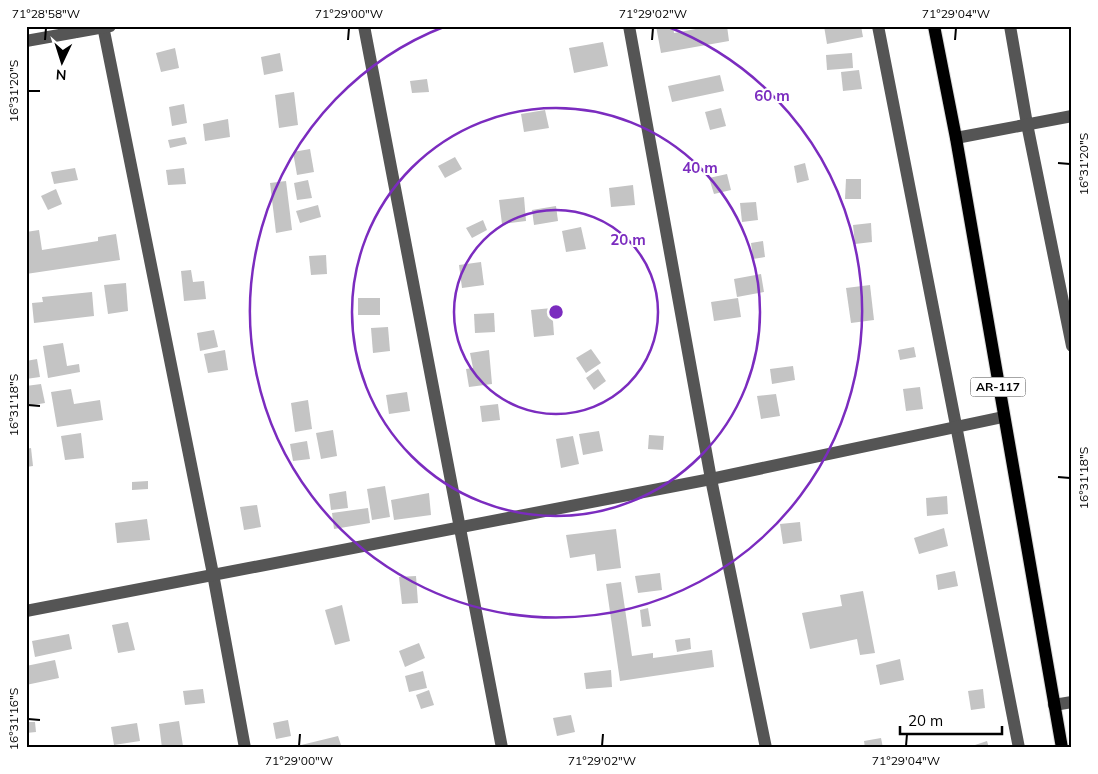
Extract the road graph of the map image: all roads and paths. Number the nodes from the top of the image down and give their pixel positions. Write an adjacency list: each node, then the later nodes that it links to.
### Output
1 (364, 26): 15 (street)
2 (629, 26): 14 (street)
3 (878, 26): 13 (street)
4 (934, 26): 10 (main road, AR-117)
5 (1010, 26): 9 (street)
6 (106, 27): 7 (street); 16 (street)
7 (26, 41)
8 (1072, 116): 9 (street)
9 (1027, 124): 10 (street); 11 (street)
10 (956, 138): 12 (main road, AR-117)
11 (1072, 346)
12 (1003, 417): 13 (street); 19 (main road, AR-117)
13 (957, 427): 14 (street); 23 (street)
14 (711, 479): 15 (street); 22 (street)
15 (461, 527): 16 (street); 21 (street)
16 (213, 574): 17 (street); 20 (street)
17 (26, 611)
18 (1072, 702): 19 (street)
19 (1054, 705): 24 (main road, AR-117)
20 (245, 748)
21 (502, 748)
22 (766, 748)
23 (1020, 748)
24 (1062, 748)

